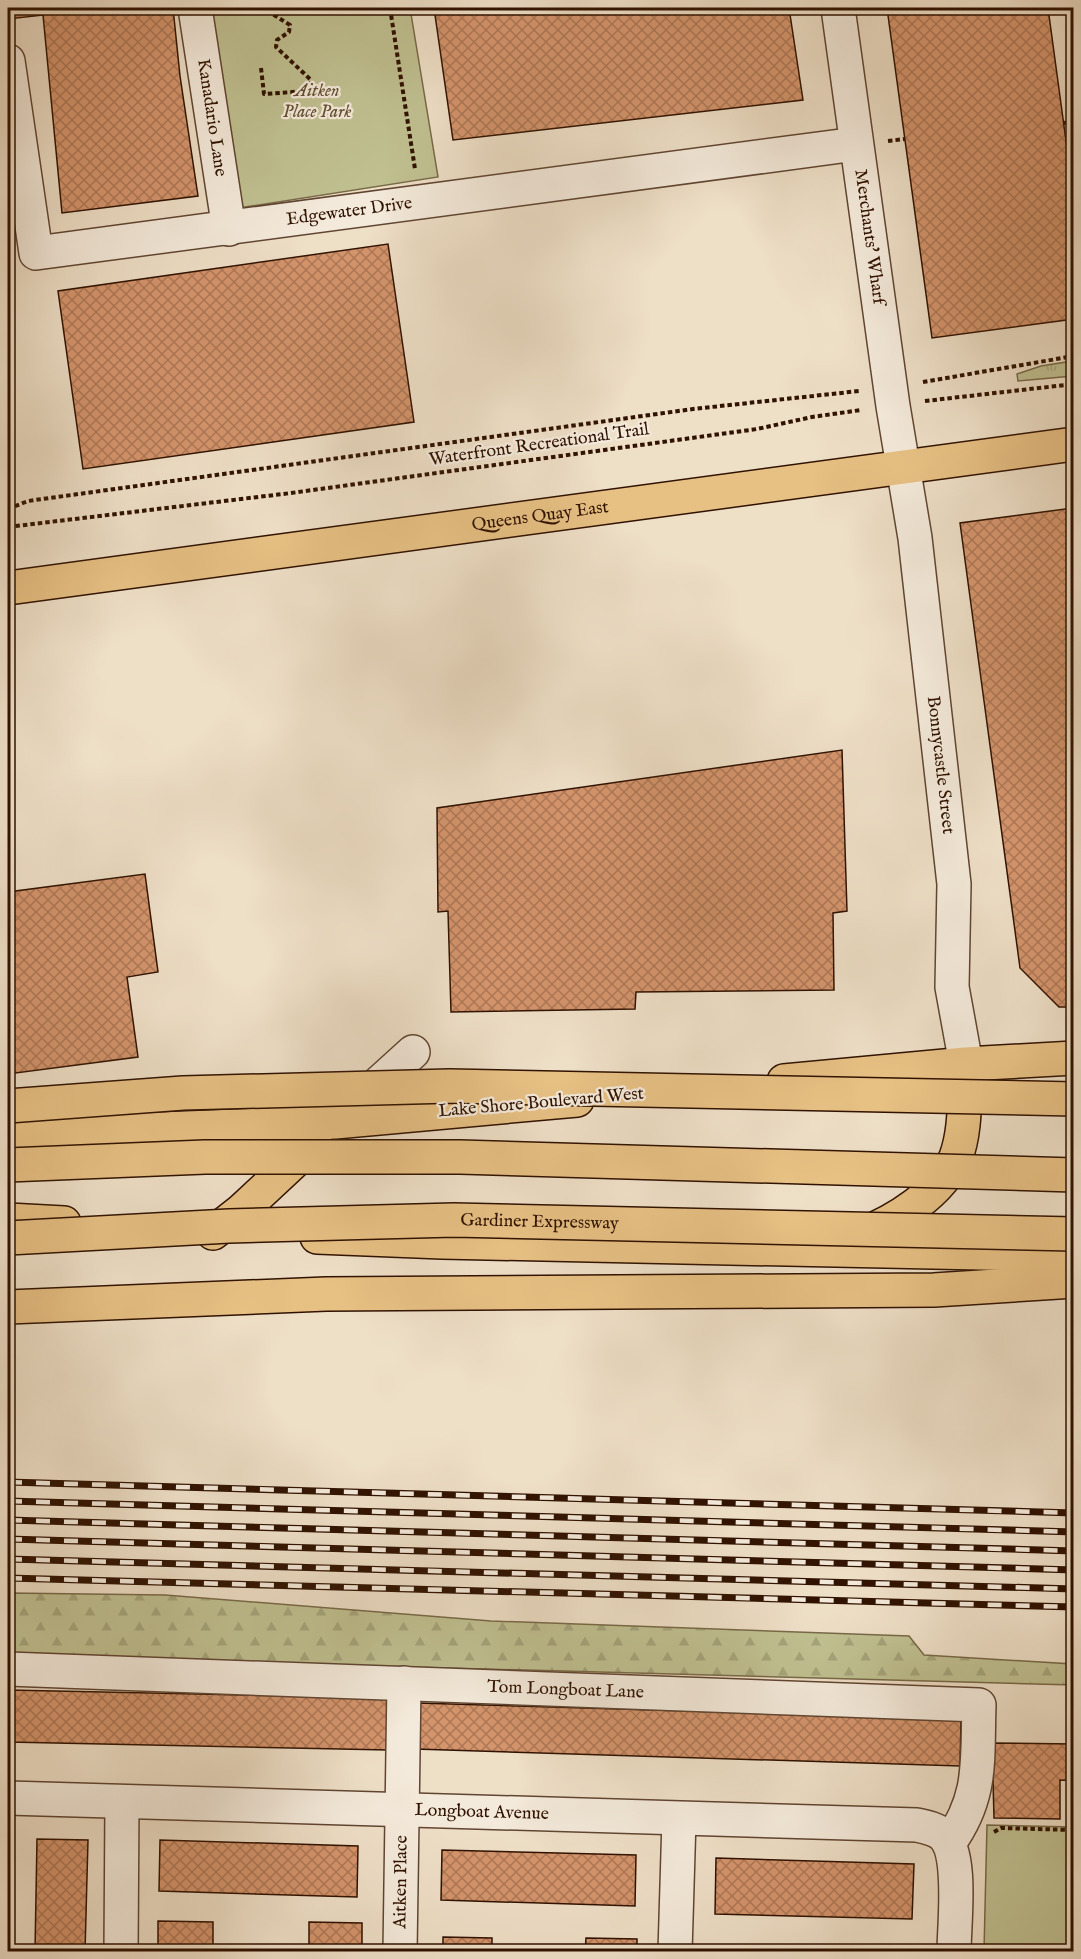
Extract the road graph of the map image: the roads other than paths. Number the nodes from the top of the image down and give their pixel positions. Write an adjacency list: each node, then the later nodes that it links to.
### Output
1 (195, 8): 5 (street, Kanadario Lane)
2 (838, 8): 4 (street, Merchants' Wharf)
3 (8, 62): 5 (street, Edgewater Drive)
4 (856, 144): 5 (street, Edgewater Drive); 7 (street, Merchants' Wharf)
5 (229, 229)
6 (1074, 444): 7 (main road, Queens Quay East)
7 (903, 466): 8 (main road, Queens Quay East); 11 (street, Bonnycastle Street)
8 (8, 588)
9 (413, 1052): 14 (street)
10 (1074, 1058): 11 (main road, Lake Shore Boulevard West)
11 (966, 1064): 14 (main road, Lake Shore Boulevard West); 22 (main road)
12 (1074, 1099): 13 (main road, bridge)
13 (8, 1106)
14 (335, 1122): 15 (main road, Lake Shore Boulevard West); 19 (main road)
15 (8, 1136)
16 (8, 1165): 17 (main road, bridge)
17 (1074, 1175)
18 (8, 1220): 19 (main road)
19 (213, 1233): 22 (main road)
20 (1074, 1234): 21 (main road, Gardiner Expressway, bridge)
21 (8, 1238)
22 (821, 1249): 23 (main road)
23 (1074, 1255)
24 (1074, 1281): 25 (main road)
25 (8, 1307)
26 (8, 1669): 27 (street, Tom Longboat Lane)
27 (404, 1683): 30 (street, Aitken Place); 32 (street, Tom Longboat Lane)
28 (8, 1798): 29 (street, Longboat Avenue)
29 (122, 1802): 30 (street, Longboat Avenue); 33 (street)
30 (403, 1810): 31 (street, Longboat Avenue); 34 (street, Aitken Place)
31 (679, 1819): 32 (street, Longboat Avenue); 35 (street)
32 (949, 1843): 36 (street)
33 (121, 1952)
34 (400, 1952)
35 (675, 1952)
36 (954, 1952)

